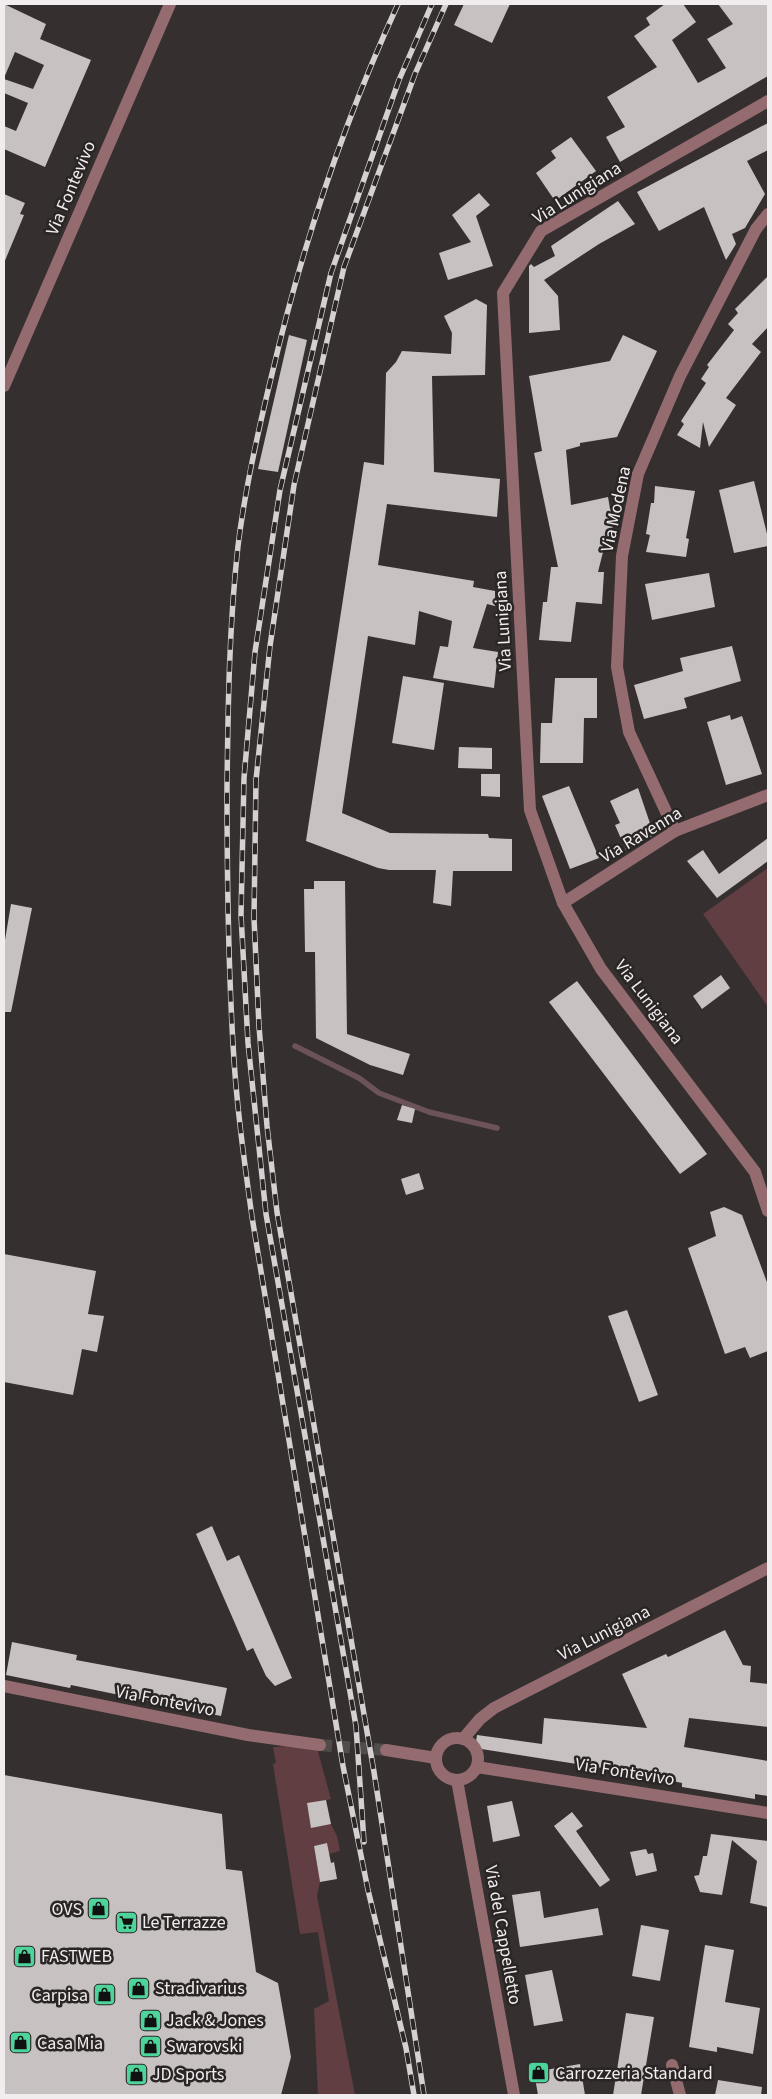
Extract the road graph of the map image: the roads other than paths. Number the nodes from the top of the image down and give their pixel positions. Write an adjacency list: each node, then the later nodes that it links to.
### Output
1 (170, 4): 4 (street, Via Fontevivo)
2 (768, 101): 7 (street, Via Lunigiana)
3 (768, 214): 6 (street, Via Modena)
4 (4, 386)
5 (768, 795): 6 (street, Via Ravenna)
6 (675, 831): 7 (street, Via Ravenna)
7 (564, 903): 8 (street, Via Lunigiana)
8 (768, 1212)
9 (768, 1568): 11 (street, Via Lunigiana)
10 (4, 1686): 12 (street, Via Fontevivo)
11 (463, 1739): 14 (street); 15 (street)
12 (320, 1745)
13 (386, 1750): 14 (street)
14 (436, 1758): 16 (street)
15 (476, 1767): 16 (street); 17 (street, Via Fontevivo)
16 (458, 1780): 19 (street, Via del Cappelletto)
17 (768, 1813)
18 (672, 2065): 20 (street)
19 (514, 2095)
20 (680, 2095)

